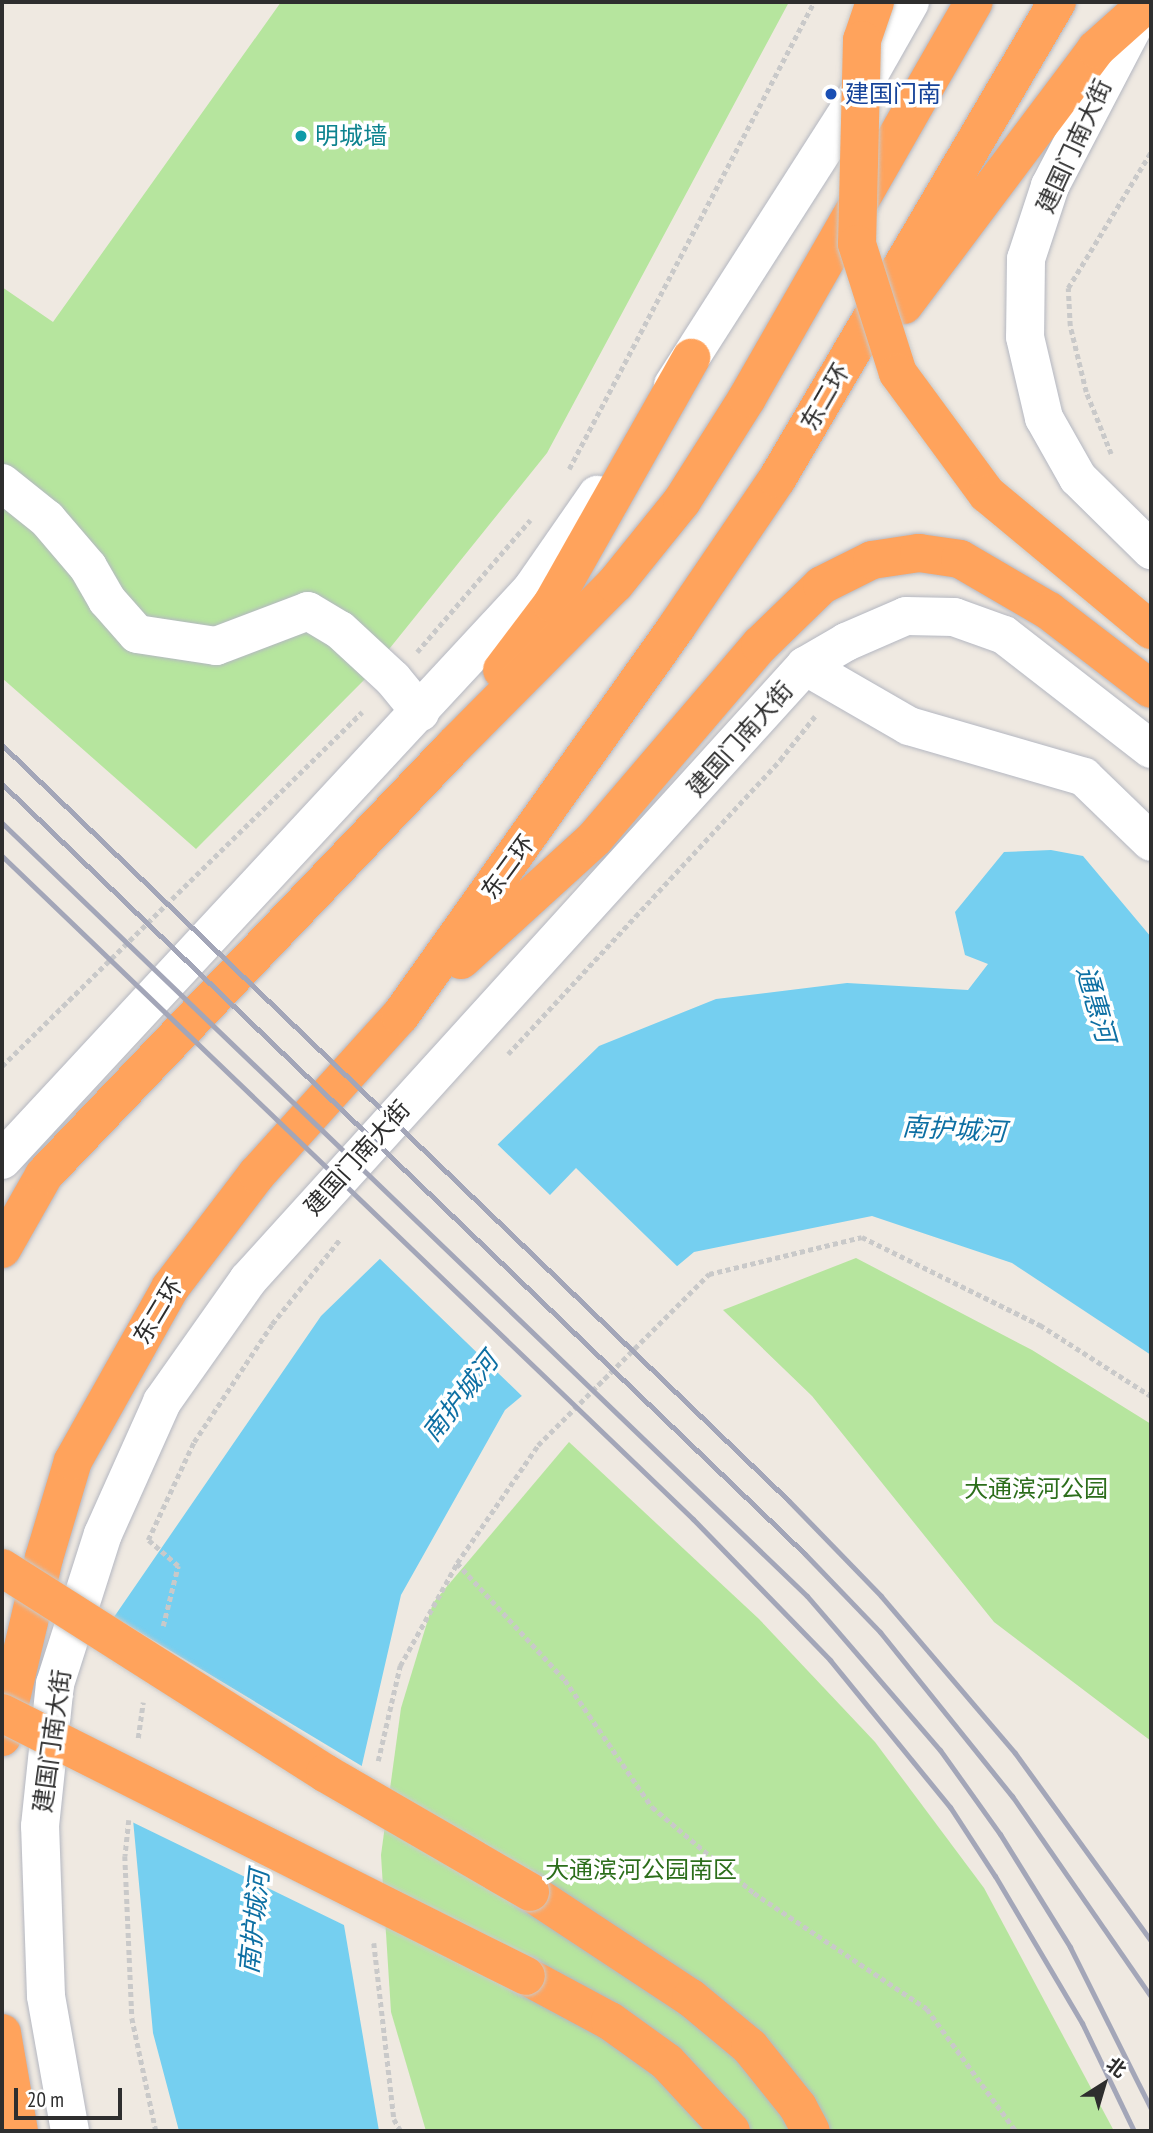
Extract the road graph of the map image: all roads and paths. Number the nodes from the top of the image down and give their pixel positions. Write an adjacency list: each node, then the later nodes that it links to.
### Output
1 (814, 2): 10 (path)
2 (875, 2): 15 (highway, bridge)
3 (910, 2): 8 (street)
4 (974, 2): 21 (highway)
5 (1057, 2): 11 (highway, 东二环)
6 (1145, 5): 11 (highway); 14 (street, 建国门南大街)
7 (1151, 152): 9 (path)
8 (691, 358): 20 (street); 21 (highway)
9 (1116, 467)
10 (568, 472)
11 (777, 479): 24 (highway, 东二环)
12 (2, 483): 17 (street)
13 (534, 515): 17 (path)
14 (1151, 550)
15 (1151, 630)
16 (805, 666): 18 (street); 22 (street, 建国门南大街); 42 (street, 建国门南大街)
17 (393, 679): 20 (street); 26 (path)
18 (839, 686): 23 (street); 25 (path)
19 (1151, 689): 24 (highway)
20 (420, 712): 27 (street)
21 (454, 746): 28 (highway)
22 (1151, 749)
23 (1151, 842)
24 (400, 1016): 37 (highway, 东二环)
25 (501, 1062)
26 (2, 1066)
27 (2, 1160)
28 (44, 1175): 29 (highway); 31 (highway)
29 (2, 1205)
30 (343, 1236): 34 (path)
31 (2, 1249)
32 (1151, 1396): 46 (path)
33 (2, 1567): 45 (highway, bridge)
34 (162, 1628)
35 (146, 1691): 38 (path)
36 (2, 1713): 44 (highway, bridge)
37 (2, 1737)
38 (137, 1742)
39 (131, 1805): 43 (path)
40 (2, 2033): 41 (highway)
41 (19, 2131)
42 (70, 2131)
43 (156, 2131)
44 (731, 2131)
45 (811, 2131)
46 (1016, 2131)

